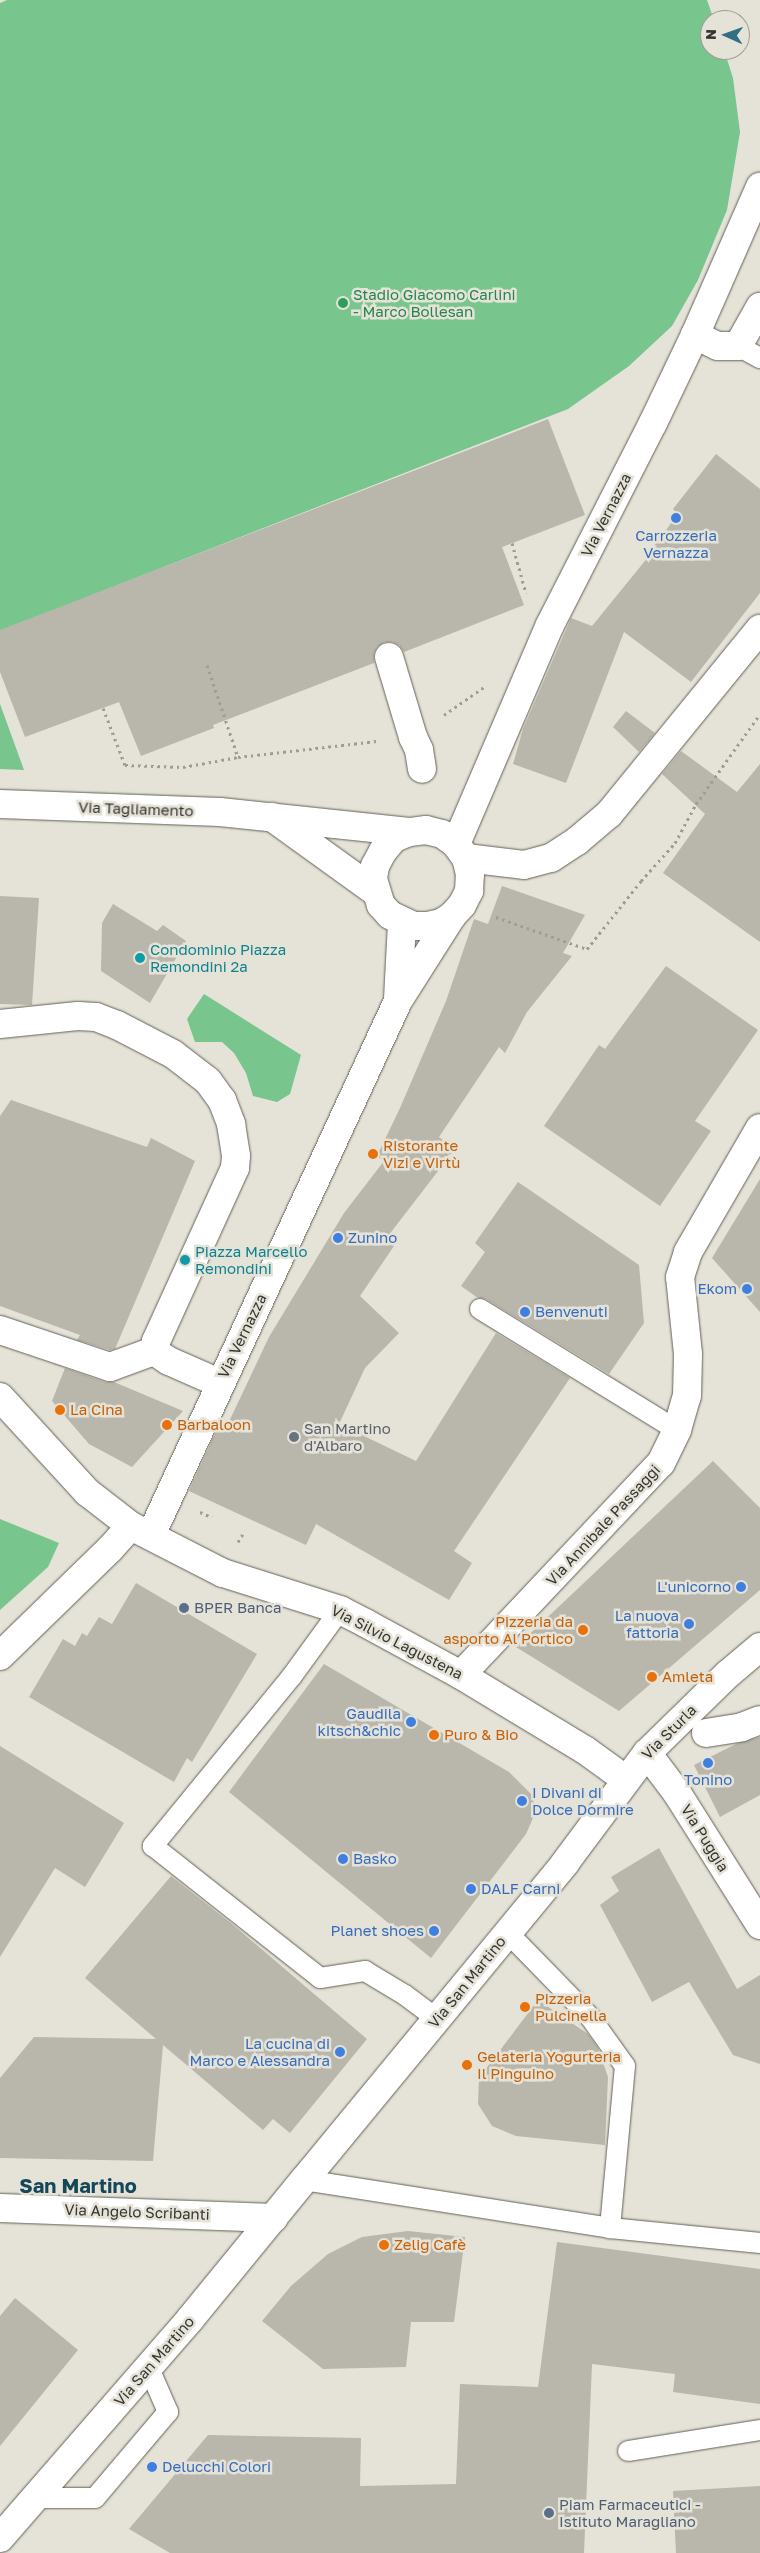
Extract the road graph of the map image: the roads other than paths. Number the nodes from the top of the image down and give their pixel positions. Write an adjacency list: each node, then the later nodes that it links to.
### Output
1 (760, 187): 3 (street, Via Vernazza)
2 (760, 307): 4 (street)
3 (695, 335): 4 (street); 11 (street, Via Vernazza)
4 (749, 352)
5 (760, 629): 11 (street)
6 (389, 657): 7 (street)
7 (422, 769)
8 (0, 804): 9 (street, Via Tagliamento)
9 (271, 816): 10 (street, Via Tagliamento); 12 (street)
10 (409, 832): 11 (street); 12 (street)
11 (461, 851): 13 (street, Via Vernazza)
12 (376, 892): 14 (street)
13 (457, 911): 14 (street); 15 (street, Via Vernazza)
14 (402, 922): 15 (street, Via Vernazza)
15 (398, 1001): 21 (street, Via Vernazza)
16 (0, 1024): 20 (street)
17 (760, 1128): 23 (street, Via Annibale Passaggi)
18 (480, 1309): 23 (lane)
19 (0, 1330): 20 (street)
20 (154, 1351): 21 (street)
21 (219, 1383): 24 (street, Via Vernazza)
22 (0, 1397): 24 (street, Via Silvio Lagustena)
23 (677, 1430): 28 (street, Via Annibale Passaggi)
24 (141, 1530): 25 (street, Via Silvio Lagustena); 27 (street, Via Vernazza)
25 (340, 1610): 28 (street, Via Silvio Lagustena); 35 (lane)
26 (760, 1647): 31 (street, Via Sturla)
27 (0, 1656)
28 (461, 1675): 32 (street, Via Silvio Lagustena)
29 (760, 1720): 30 (street)
30 (706, 1733)
31 (647, 1753): 32 (street, Via Sturla); 33 (street, Via Puggia)
32 (625, 1780): 34 (street, Via San Martino)
33 (760, 1925)
34 (508, 1933): 35 (street, Via San Martino); 39 (lane)
35 (437, 2019): 36 (street, Via San Martino)
36 (304, 2180): 38 (street, Via San Martino); 39 (lane)
37 (0, 2208): 38 (street, Via Angelo Scribanti)
38 (274, 2218): 41 (street, Via San Martino)
39 (610, 2228): 40 (lane)
40 (760, 2243)
41 (148, 2366): 44 (street, Via San Martino); 44 (lane)
42 (760, 2430): 43 (lane)
43 (628, 2452)
44 (37, 2498): 45 (street, Via San Martino)
45 (0, 2538)

